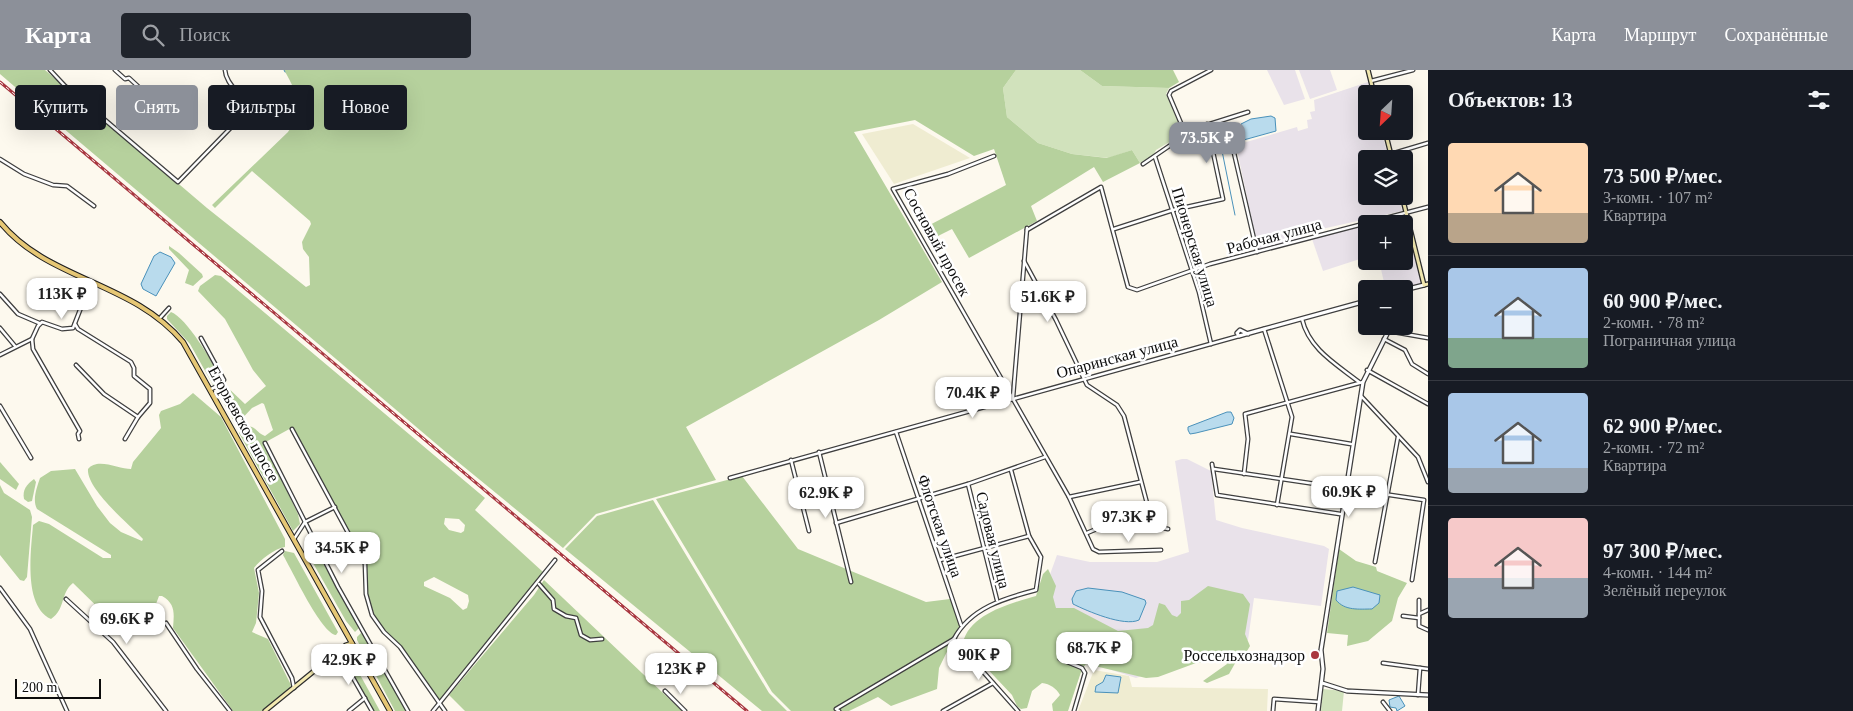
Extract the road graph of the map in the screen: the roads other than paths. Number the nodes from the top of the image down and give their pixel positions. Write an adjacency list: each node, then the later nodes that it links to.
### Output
1 (50, 70): 3 (street)
2 (116, 70): 8 (street)
3 (225, 70)
4 (1211, 70): 12 (street)
5 (1368, 70): 7 (main road)
6 (1414, 70): 7 (street)
7 (1371, 81): 9 (main road)
8 (137, 85)
9 (1372, 85)
10 (1248, 112): 11 (street)
11 (1207, 124): 12 (street); 23 (street)
12 (1186, 135): 17 (street)
13 (1428, 143): 14 (street)
14 (1404, 150)
15 (1234, 153): 27 (street)
16 (994, 156): 59 (street, Сосновый просек)
17 (1156, 156): 19 (street); 23 (street, Пионерская улица)
18 (0, 159): 21 (street)
19 (1143, 164)
20 (1404, 205): 24 (main road)
21 (94, 206)
22 (1428, 207): 24 (street, Рабочая улица)
23 (1172, 210): 26 (street); 29 (street, Пионерская улица)
24 (1406, 213): 27 (street, Рабочая улица); 31 (main road)
25 (0, 222): 30 (main road, Егорьевское шоссе)
26 (1114, 229): 28 (street); 29 (street, Рабочая улица)
27 (1257, 252): 29 (street, Рабочая улица)
28 (1024, 261): 55 (street); 59 (street)
29 (1192, 272): 49 (street, Пионерская улица)
30 (92, 280): 36 (main road, Егорьевское шоссе); 39 (street)
31 (1426, 284): 32 (street)
32 (1413, 287)
33 (0, 294): 38 (street)
34 (1358, 303): 37 (street)
35 (169, 308): 36 (street)
36 (159, 318): 57 (main road, Егорьевское шоссе)
37 (1302, 319): 41 (street); 56 (street)
38 (41, 323): 39 (street); 47 (street)
39 (75, 324): 63 (street)
40 (0, 328): 50 (street)
41 (1264, 329): 44 (street); 60 (street)
42 (1386, 335): 48 (street)
43 (1411, 335): 46 (street)
44 (1239, 336): 49 (street, Опаринская улица)
45 (201, 338): 57 (street)
46 (1428, 338)
47 (32, 339): 50 (street); 68 (street)
48 (1384, 339): 53 (street); 54 (street)
49 (1211, 344): 55 (street, Опаринская улица)
50 (15, 346): 51 (street)
51 (0, 355)
52 (76, 365): 63 (street)
53 (1367, 370): 56 (street); 61 (street)
54 (1428, 374)
55 (1084, 379): 59 (street, Опаринская улица); 82 (street)
56 (1361, 382): 58 (street); 60 (street)
57 (211, 389): 99 (main road, Егорьевское шоссе)
58 (1361, 396): 67 (street); 71 (street)
59 (1012, 398): 65 (street, Опаринская улица); 73 (street)
60 (1288, 402): 66 (street); 79 (street)
61 (1428, 404)
62 (0, 406): 74 (street)
63 (138, 416): 69 (street)
64 (292, 429): 90 (street)
65 (896, 432): 72 (street, Опаринская улица); 88 (street, Флотская улица)
66 (1291, 434): 71 (street); 81 (street)
67 (1398, 437): 83 (street); 86 (street)
68 (79, 439)
69 (125, 439)
70 (265, 443): 93 (street)
71 (1351, 444): 85 (street)
72 (819, 452): 75 (street, Опаринская улица); 94 (street)
73 (1045, 457): 78 (street); 87 (street)
74 (31, 458)
75 (792, 460): 80 (street, Опаринская улица); 96 (street)
76 (1212, 464): 77 (street)
77 (1214, 469): 79 (street); 89 (street)
78 (1011, 470): 84 (street); 98 (street)
79 (1244, 474): 81 (street)
80 (730, 478)
81 (1282, 479): 85 (street); 89 (street)
82 (1140, 482): 87 (street); 91 (street)
83 (1428, 482)
84 (968, 484): 88 (street); 100 (street, Садовая улица)
85 (1344, 488): 86 (street); 92 (street)
86 (1386, 494): 105 (street); 106 (street)
87 (1069, 497): 97 (street)
88 (919, 499): 94 (street); 104 (street, Флотская улица)
89 (1277, 504): 92 (street)
90 (335, 507): 93 (street); 136 (street)
91 (1149, 507): 95 (street); 97 (street)
92 (1340, 514): 128 (street)
93 (305, 522): 99 (street); 145 (street)
94 (836, 523): 107 (street)
95 (1168, 529)
96 (810, 531)
97 (1087, 533): 101 (street)
98 (1029, 536): 100 (street); 111 (street)
99 (293, 540): 121 (main road, Егорьевское шоссе)
100 (984, 548): 104 (street); 111 (street, Садовая улица)
101 (1161, 550)
102 (282, 551): 129 (street)
103 (555, 560): 108 (street)
104 (940, 560): 117 (street, Флотская улица)
105 (1374, 562)
106 (1412, 580)
107 (851, 582)
108 (539, 584): 119 (street); 136 (street)
109 (0, 588): 138 (street)
110 (66, 599): 139 (street)
111 (997, 600): 117 (street)
112 (1419, 600): 115 (street)
113 (1428, 610): 115 (street)
114 (1403, 616): 115 (street)
115 (1419, 616): 118 (street)
116 (166, 622): 140 (street)
117 (961, 626): 120 (street)
118 (1428, 630)
119 (602, 639)
120 (954, 639): 127 (street); 137 (street)
121 (352, 643): 122 (main road); 144 (main road, Егорьевское шоссе)
122 (336, 653): 129 (main road); 133 (street)
123 (1060, 659): 151 (street)
124 (1383, 663): 125 (street)
125 (1420, 668): 126 (street); 131 (street)
126 (1428, 669)
127 (992, 683): 149 (street); 150 (street)
128 (1322, 683): 131 (street); 134 (street)
129 (294, 688): 141 (main road)
130 (665, 691): 148 (street)
131 (1418, 695): 132 (street)
132 (1428, 695)
133 (366, 698): 142 (street); 143 (street)
134 (1319, 702): 152 (street); 153 (street)
135 (1383, 702): 154 (street)
136 (440, 703): 146 (street); 147 (street)
137 (838, 710)
138 (67, 711)
139 (166, 711)
140 (230, 711)
141 (265, 711)
142 (349, 711)
143 (372, 711)
144 (390, 711)
145 (408, 711)
146 (433, 711)
147 (445, 711)
148 (685, 711)
149 (943, 711)
150 (1018, 711)
151 (1074, 711)
152 (1273, 711)
153 (1318, 711)
154 (1390, 711)

